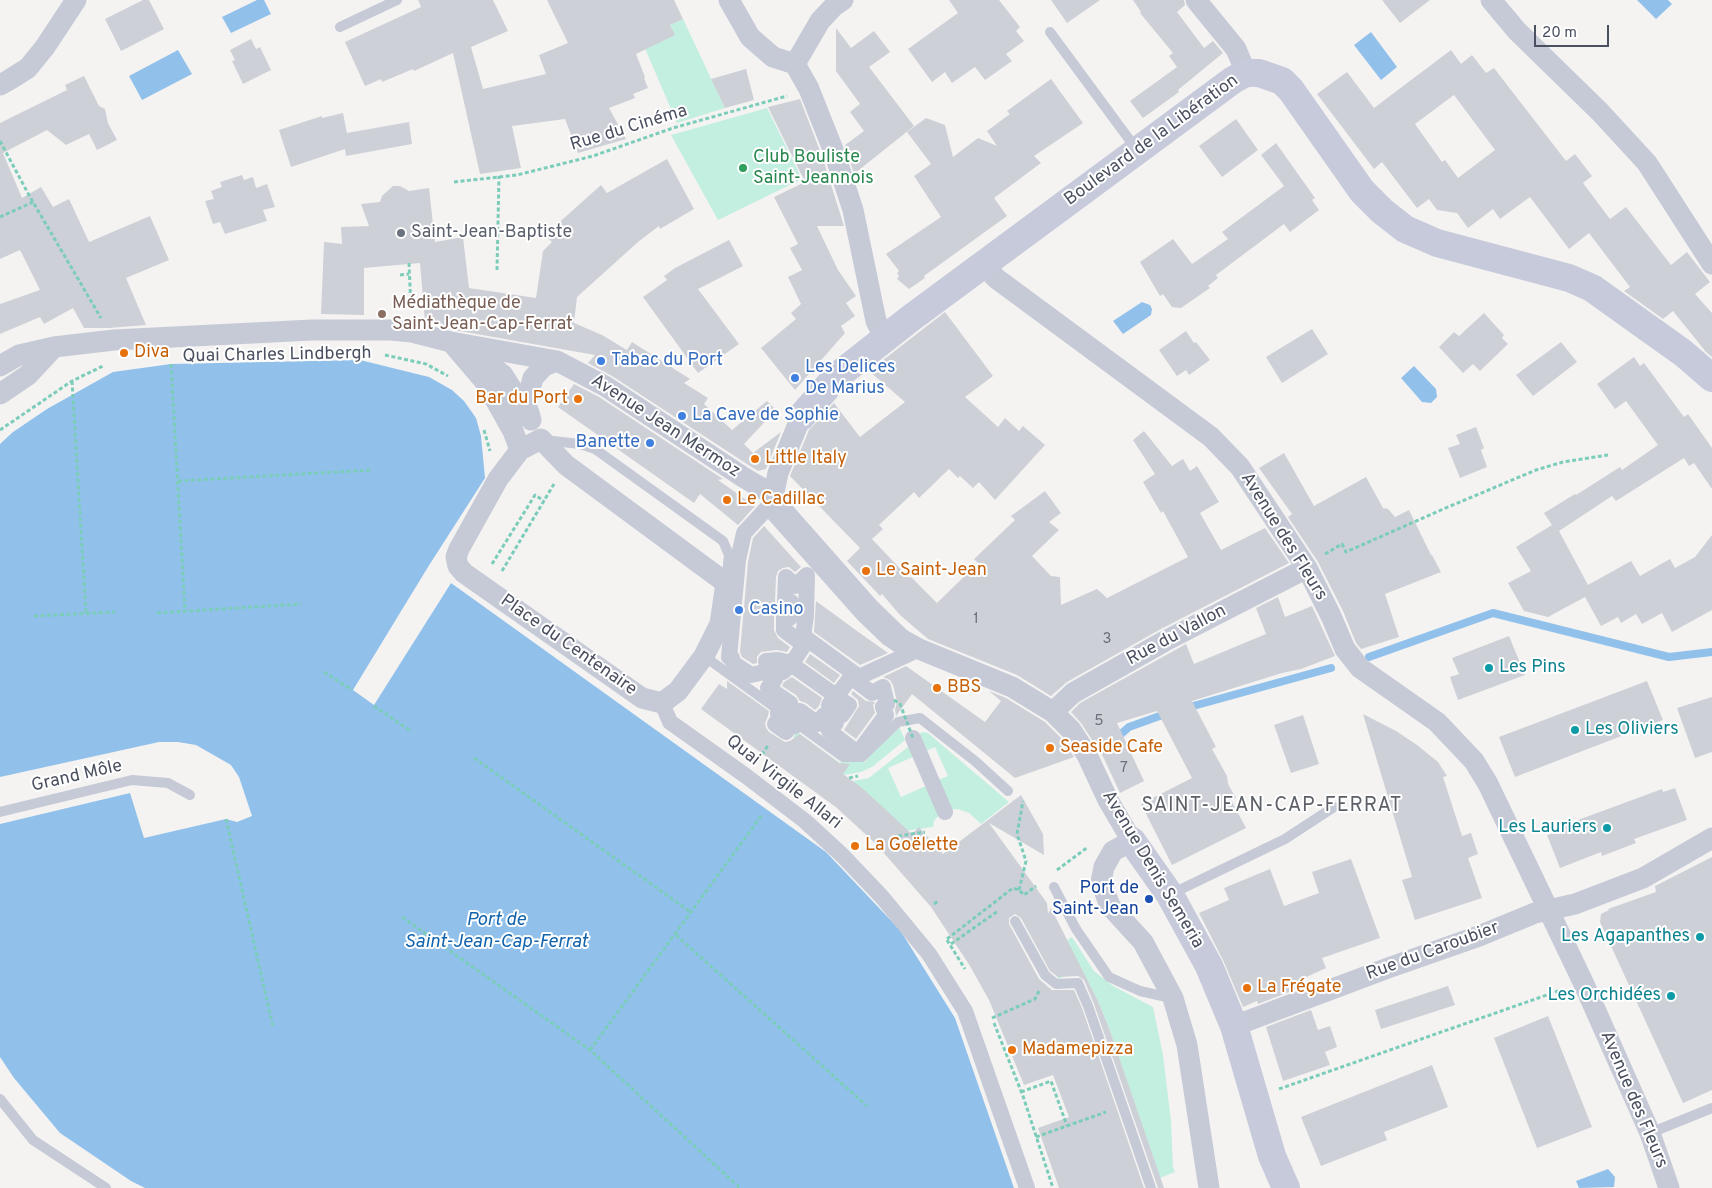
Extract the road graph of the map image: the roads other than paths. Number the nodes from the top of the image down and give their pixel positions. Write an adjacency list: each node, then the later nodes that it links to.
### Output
1 (76, 0): 11 (street)
2 (397, 0): 7 (lane)
3 (729, 0): 9 (street)
4 (843, 0): 9 (street)
5 (1196, 0): 10 (street)
6 (1491, 0): 13 (street)
7 (340, 27)
8 (1050, 32): 12 (lane)
9 (795, 64): 15 (street)
10 (1246, 73): 12 (main road, Boulevard de la Libération); 20 (main road, Boulevard de la Libération)
11 (0, 85)
12 (1138, 151): 14 (main road, Boulevard de la Libération)
13 (1712, 264)
14 (983, 266): 15 (main road, Boulevard de la Libération); 26 (street, Avenue des Fleurs)
15 (885, 338): 22 (main road, Boulevard de la Libération)
16 (451, 342): 17 (street, Avenue Jean Mermoz); 18 (street, Avenue Jean Mermoz); 23 (street, Avenue Jean Mermoz); 24 (street)
17 (54, 348): 19 (street, Avenue Jean Mermoz); 21 (street)
18 (557, 361): 23 (street); 25 (street, Avenue Jean Mermoz)
19 (0, 366)
20 (1712, 378)
21 (0, 394)
22 (801, 417): 25 (street)
23 (536, 430): 24 (street, Place du Centenaire); 27 (street); 27 (lane)
24 (520, 450): 29 (street, Place du Centenaire)
25 (774, 492): 31 (street, Avenue Denis Semeria)
26 (1307, 568): 31 (street, Rue du Vallon); 43 (street, Avenue des Fleurs)
27 (726, 583): 28 (street)
28 (704, 656): 29 (street); 30 (lane)
29 (662, 703): 52 (street, Quai Virgile Allari)
30 (779, 711): 32 (street); 32 (street)
31 (1053, 712): 40 (street, Avenue Denis Semeria)
32 (797, 724): 34 (lane)
33 (913, 738): 38 (street)
34 (1008, 791)
35 (190, 795): 37 (lane, Grand Môle)
36 (1334, 807): 42 (lane)
37 (0, 812)
38 (945, 812)
39 (1712, 838): 43 (street, Rue du Caroubier)
40 (1132, 841): 42 (main road, Avenue Denis Semeria); 45 (street)
41 (1054, 887): 45 (lane)
42 (1170, 895): 46 (main road, Avenue Denis Semeria)
43 (1549, 911): 46 (street, Rue du Caroubier); 49 (street, Avenue des Fleurs)
44 (1015, 921): 53 (lane)
45 (1172, 998): 50 (street)
46 (1234, 1026): 54 (main road, Avenue Denis Semeria)
47 (0, 1099): 51 (lane)
48 (1712, 1108): 49 (lane)
49 (1650, 1133): 55 (street, Avenue des Fleurs)
50 (1205, 1187)
51 (106, 1188)
52 (1027, 1188)
53 (1151, 1188)
54 (1286, 1188)
55 (1669, 1188)

